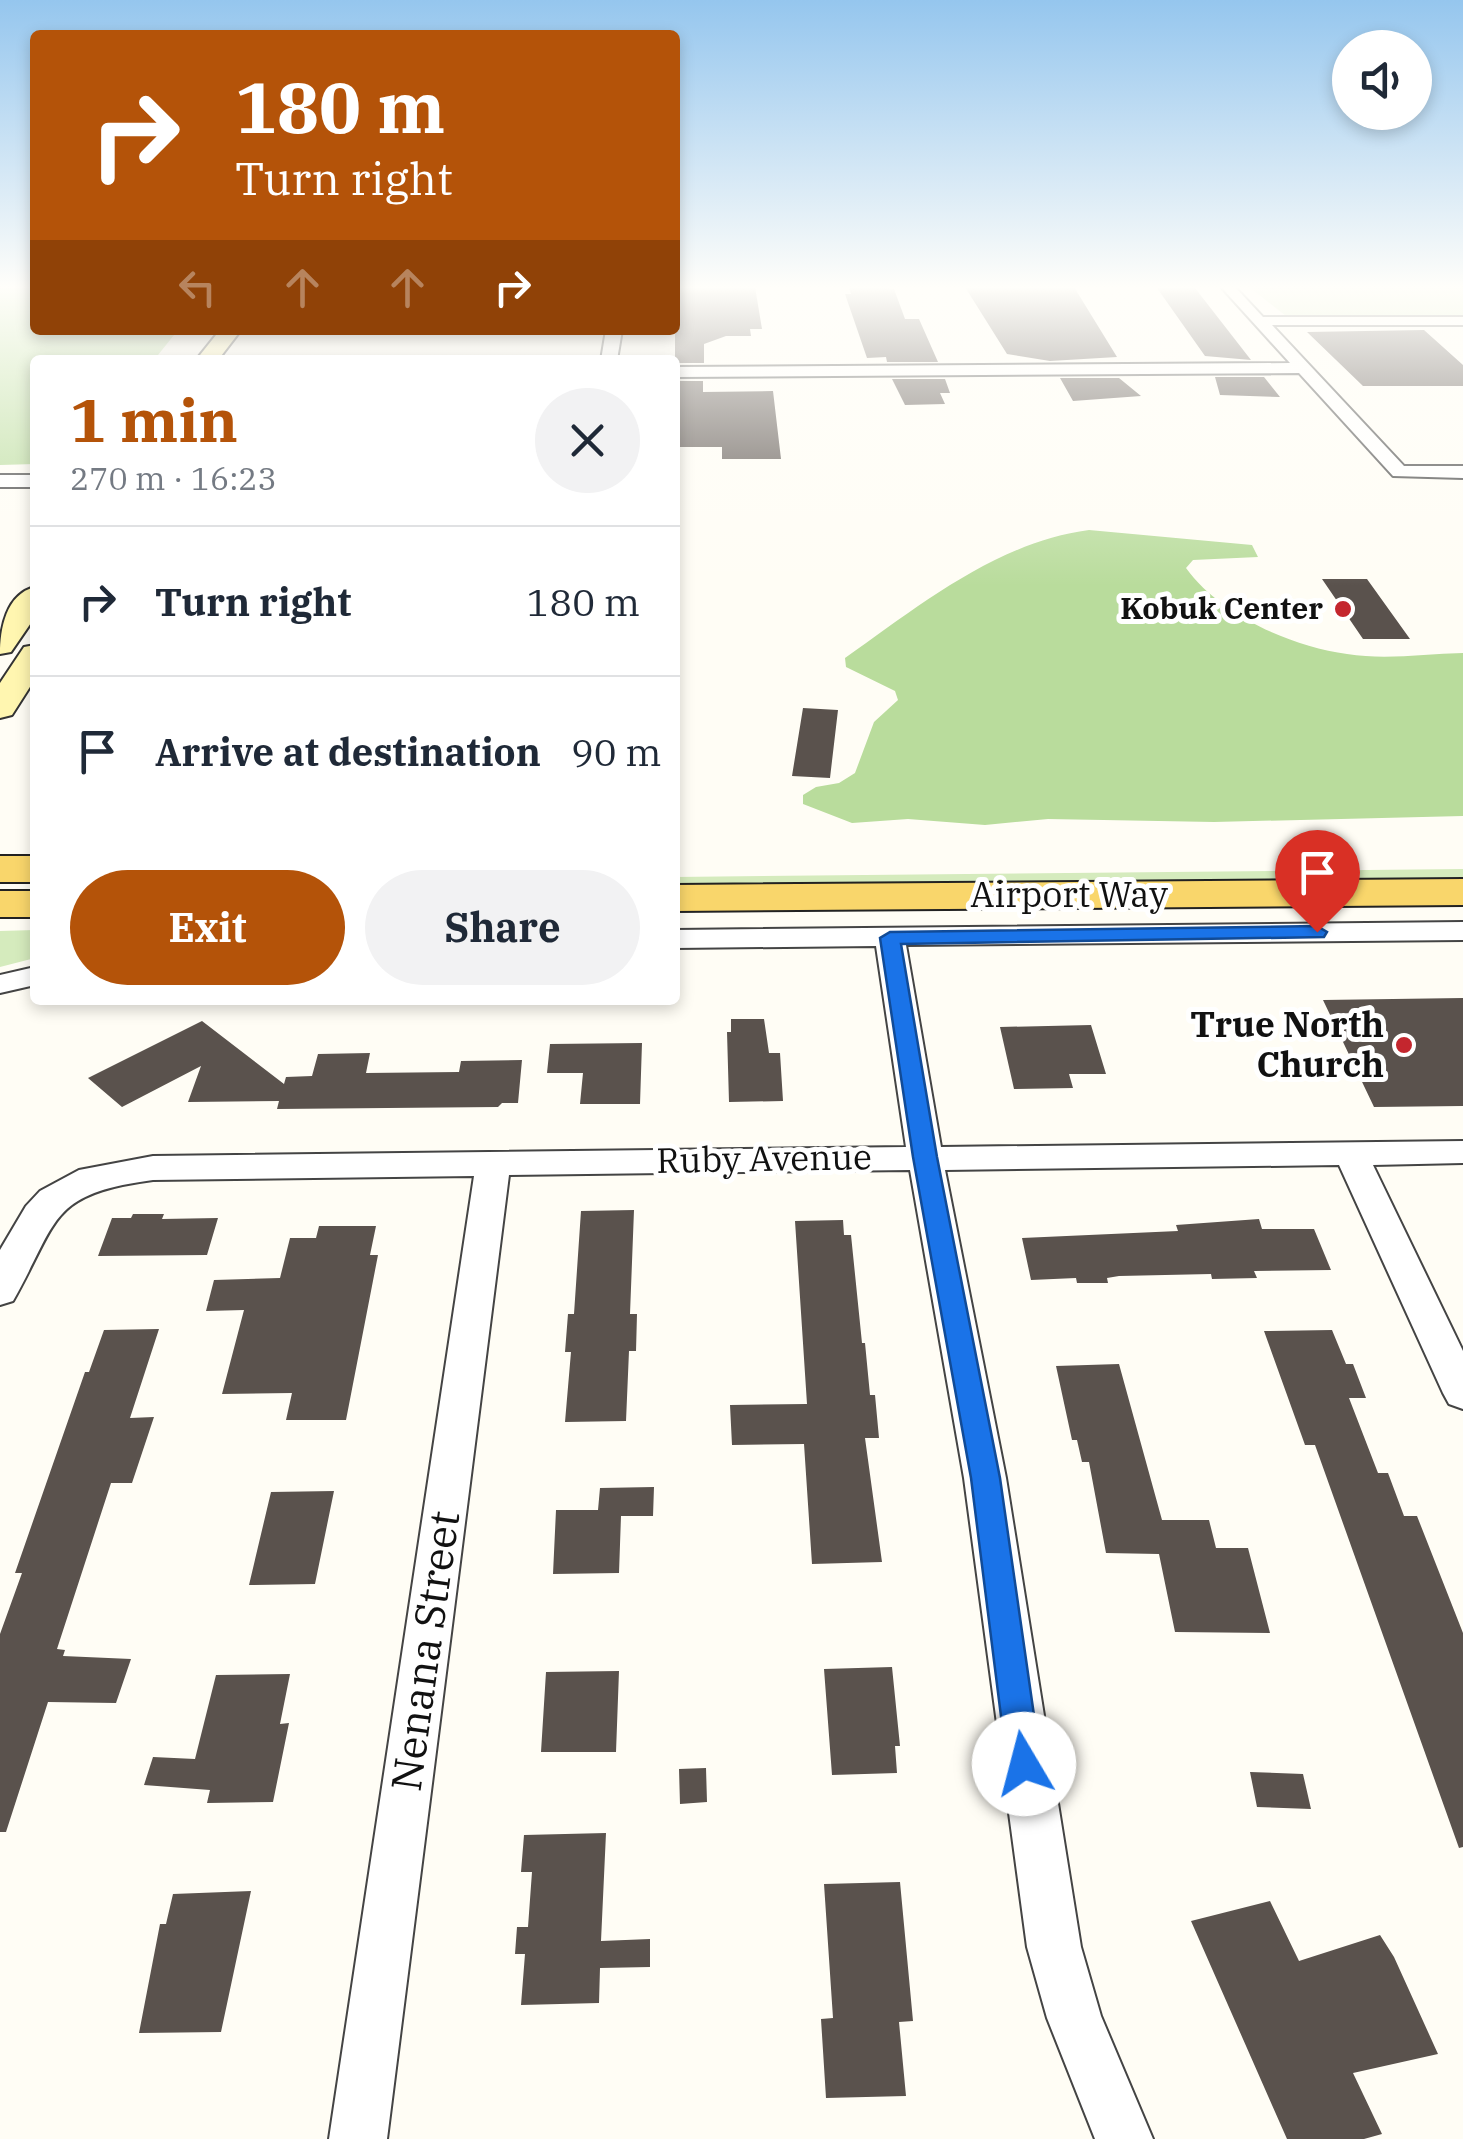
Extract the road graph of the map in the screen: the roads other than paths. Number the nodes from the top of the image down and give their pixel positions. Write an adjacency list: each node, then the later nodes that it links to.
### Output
1 (1320, 387): 2 (street)
2 (1463, 472)
3 (0, 481): 4 (street)
4 (30, 481)
5 (30, 603): 6 (main road)
6 (0, 645)
7 (30, 662): 8 (main road)
8 (0, 708)
9 (1463, 860): 10 (main road, Airport Way)
10 (680, 864)
11 (30, 868): 12 (main road)
12 (0, 869)
13 (1463, 892): 14 (main road, Airport Way)
14 (680, 898)
15 (0, 904): 16 (main road)
16 (30, 904)
17 (1463, 931): 18 (street)
18 (890, 938): 19 (street); 24 (street)
19 (680, 940)
20 (30, 977): 21 (street)
21 (0, 984)
22 (1463, 1152): 23 (street, Ruby Avenue)
23 (1351, 1154): 24 (street, Ruby Avenue); 27 (street)
24 (925, 1157): 25 (street, Ruby Avenue); 29 (street)
25 (493, 1164): 26 (street, Ruby Avenue); 28 (street, Nenana Street)
26 (0, 1291)
27 (1463, 1393)
28 (358, 2139)
29 (1124, 2139)

